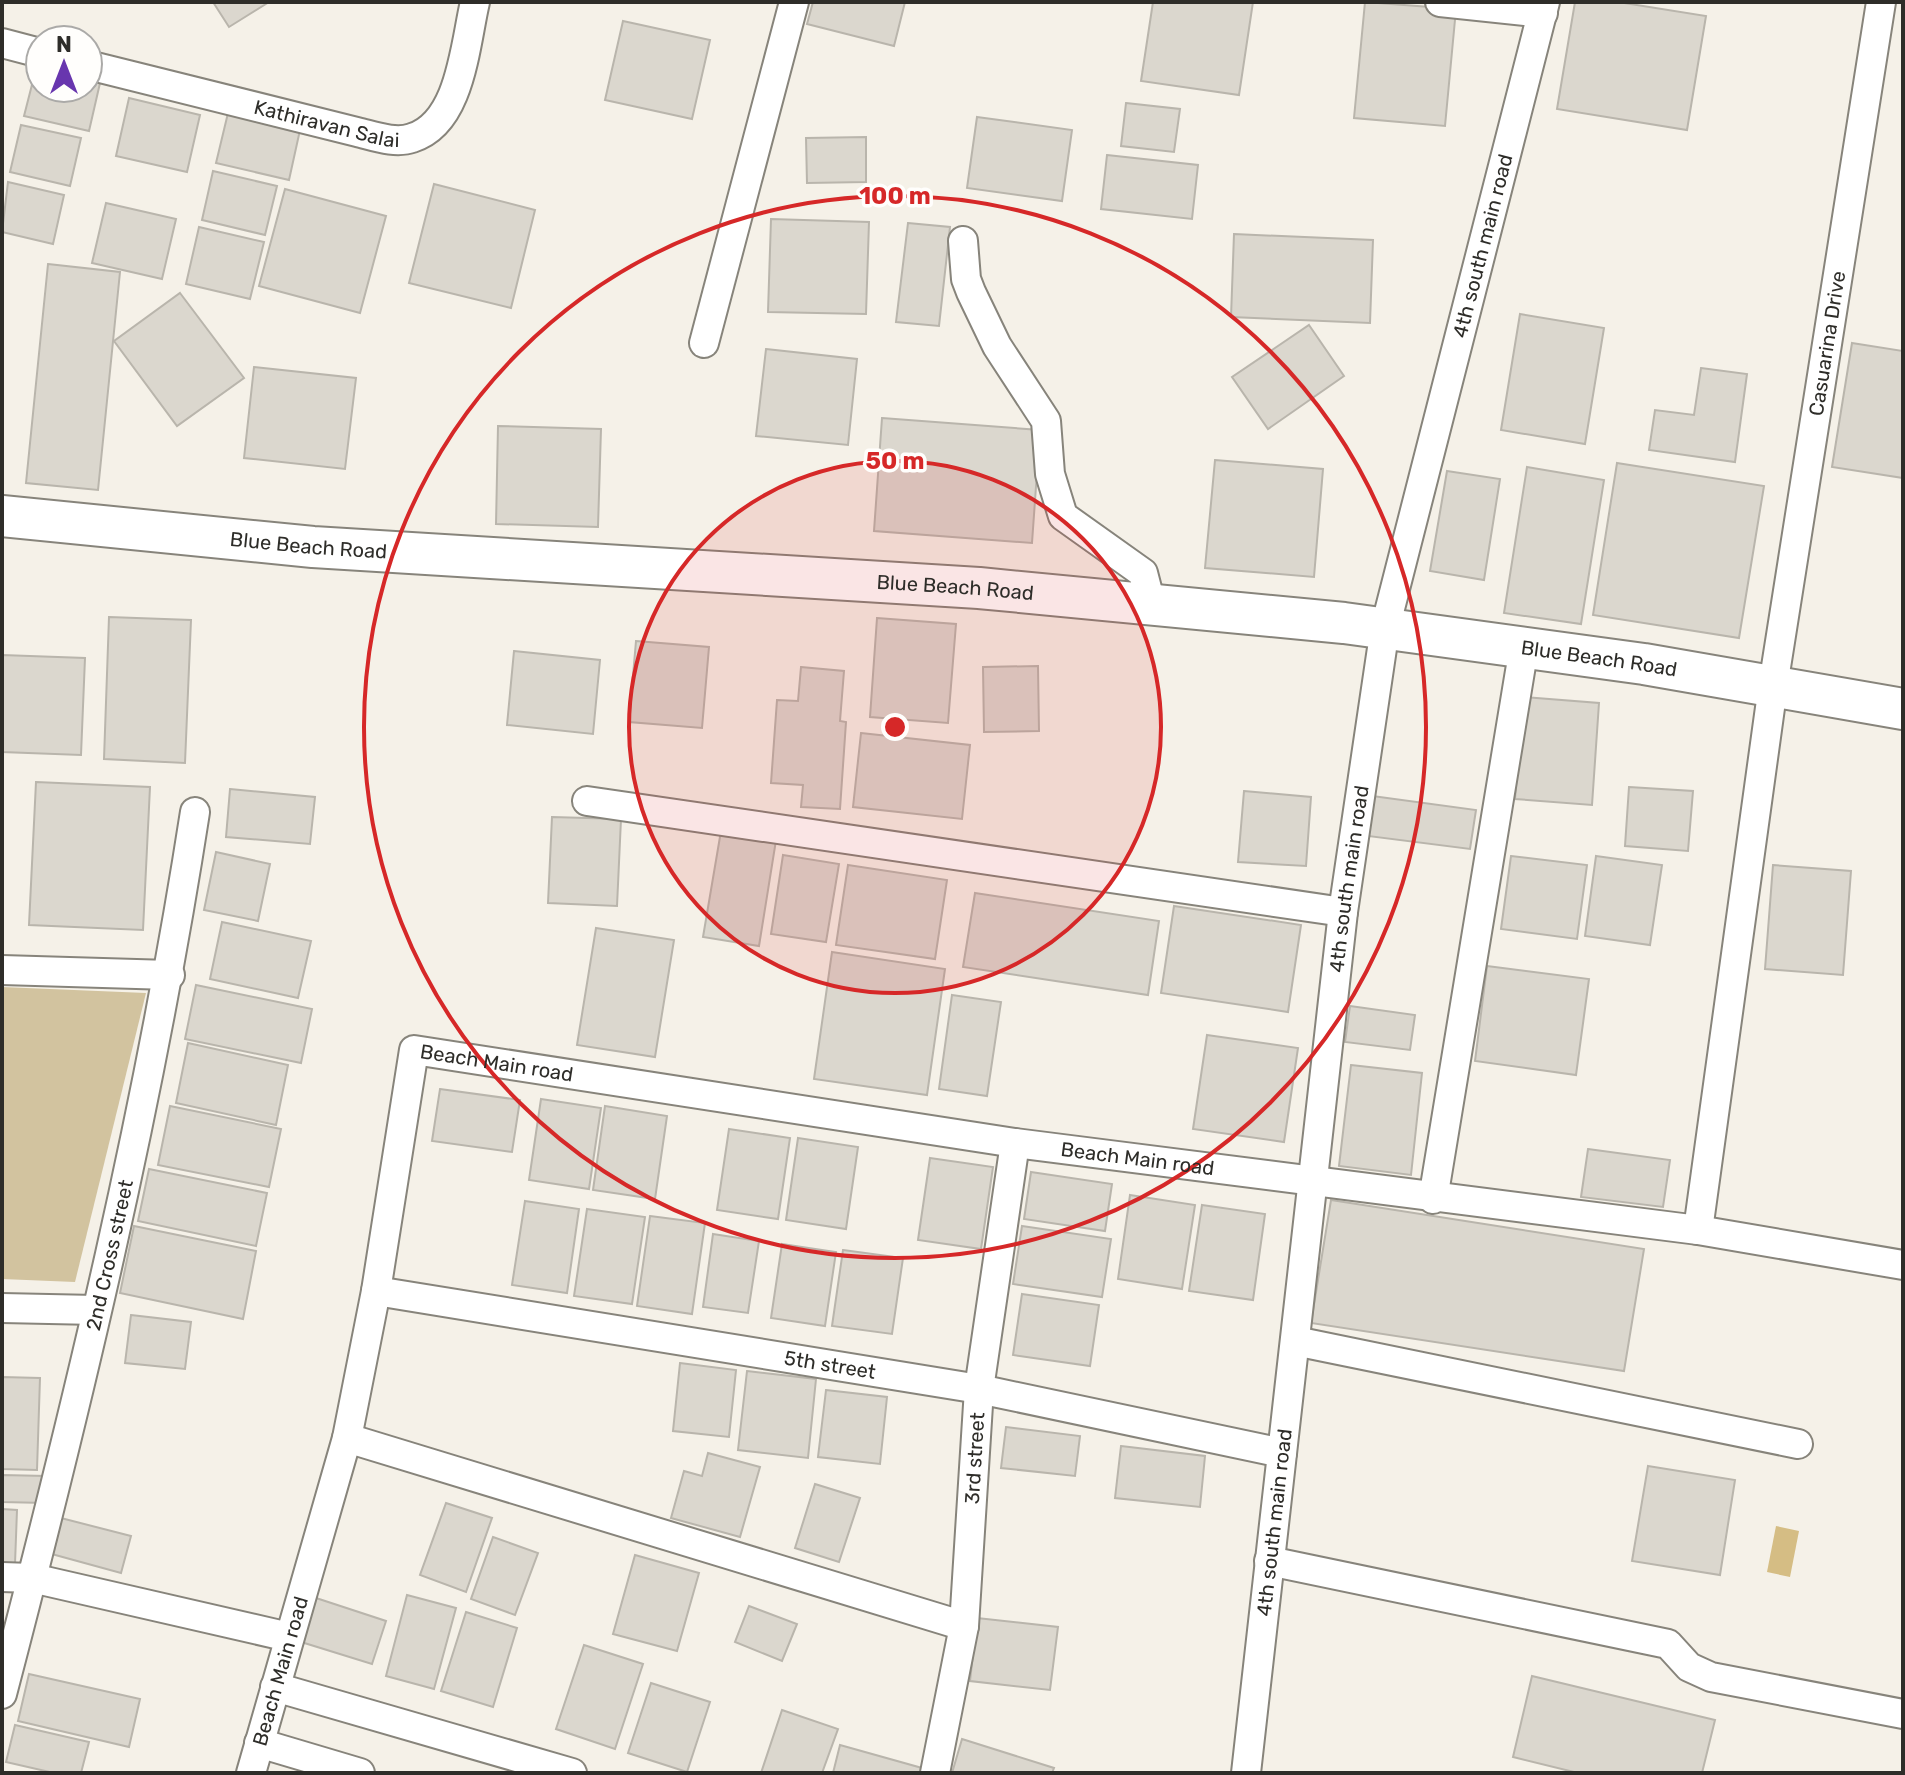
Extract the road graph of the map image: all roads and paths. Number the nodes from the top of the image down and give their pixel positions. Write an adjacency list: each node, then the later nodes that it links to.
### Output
1 (475, 2): 8 (street, Kathiravan Salai)
2 (794, 2): 10 (street)
3 (1440, 2): 5 (street)
4 (1881, 2): 15 (street, Casuarina Drive)
5 (1544, 8): 13 (street, 4th south main road)
6 (2, 43): 7 (street)
7 (24, 49)
8 (104, 69)
9 (963, 241): 12 (street)
10 (704, 343)
11 (2, 516): 12 (street, Blue Beach Road)
12 (1151, 604): 13 (street, Blue Beach Road)
13 (1385, 628): 14 (street, Blue Beach Road); 19 (street, 4th south main road)
14 (1524, 647): 15 (street, Blue Beach Road); 24 (street)
15 (1773, 686): 16 (street, Blue Beach Road); 25 (street, Casuarina Drive)
16 (1903, 709)
17 (587, 801): 19 (street)
18 (195, 812): 21 (street, 2nd Cross street)
19 (1343, 912): 23 (street, 4th south main road)
20 (2, 970): 21 (street)
21 (170, 975): 29 (street, 2nd Cross street)
22 (1015, 1143): 23 (street, Beach Main road); 27 (street, Beach Main road); 31 (street, 3rd street)
23 (1314, 1184): 24 (street, Beach Main road); 30 (street, 4th south main road)
24 (1433, 1199): 25 (street, Beach Main road)
25 (1698, 1230): 26 (street, Beach Main road)
26 (1903, 1265)
27 (376, 1291): 31 (street, 5th street); 32 (street, Beach Main road)
28 (2, 1308): 29 (street)
29 (96, 1310): 37 (street, 2nd Cross street)
30 (1295, 1341): 33 (street); 34 (street, 4th south main road)
31 (979, 1389): 34 (street, 5th street); 38 (street, 3rd street)
32 (347, 1438): 38 (street); 39 (street, Beach Main road)
33 (1798, 1444)
34 (1282, 1453): 35 (street, 4th south main road)
35 (1269, 1561): 42 (street); 48 (street, 4th south main road)
36 (2, 1577): 37 (street)
37 (32, 1578): 39 (street); 41 (street, 2nd Cross street)
38 (964, 1626): 47 (street, 3rd street)
39 (289, 1637): 40 (street, Beach Main road)
40 (275, 1687): 43 (street, Beach Main road); 46 (street)
41 (2, 1694)
42 (1903, 1714)
43 (259, 1743): 44 (street, Beach Main road); 45 (street)
44 (251, 1773)
45 (360, 1773)
46 (572, 1773)
47 (935, 1773)
48 (1246, 1773)

